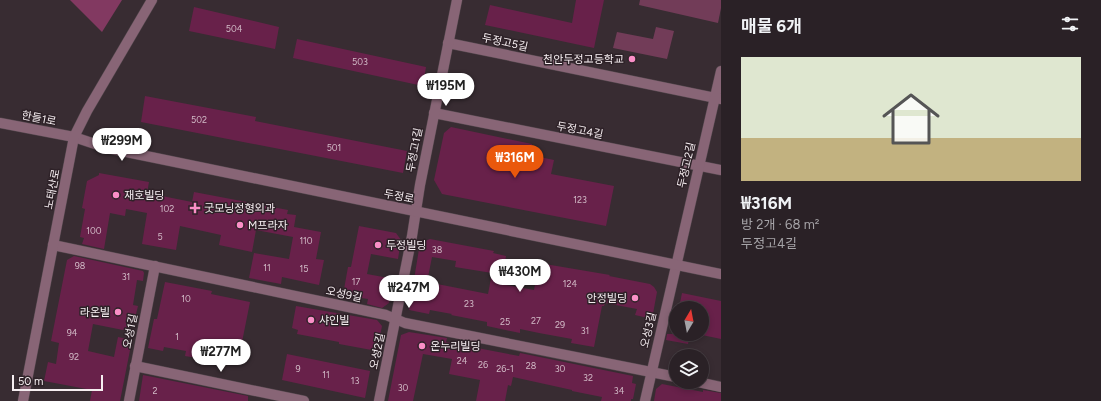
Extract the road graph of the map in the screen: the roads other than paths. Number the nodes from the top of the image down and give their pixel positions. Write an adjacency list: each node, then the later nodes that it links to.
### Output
1 (152, 0): 8 (street, 노태산로)
2 (457, 0): 3 (street, 두정고1길)
3 (448, 42): 5 (street, 두정고5길); 6 (street, 두정고1길)
4 (721, 71): 5 (street, 두정고2길)
5 (718, 98): 9 (street, 두정고2길)
6 (434, 113): 9 (street, 두정고4길); 11 (street, 두정고1길)
7 (0, 123): 8 (street, 한들1로)
8 (74, 138): 11 (street, 두정로); 12 (street, 노태산로)
9 (698, 165): 10 (street, 두정고4길); 13 (street, 두정고2길)
10 (721, 170)
11 (416, 212): 13 (street, 두정로); 16 (street, 오성2길)
12 (53, 245): 14 (street, 오성9길); 22 (street, 노태산로)
13 (677, 265): 15 (street, 두정로); 18 (street, 오성3길)
14 (155, 266): 16 (street, 오성9길); 17 (street, 오성1길)
15 (721, 274)
16 (396, 320): 18 (street, 오성9길); 25 (street, 오성2길)
17 (135, 366): 23 (street, 오성1길); 24 (street)
18 (651, 372): 19 (street, 오성9길); 26 (street, 오성3길)
19 (669, 376)
20 (709, 384): 21 (street)
21 (721, 387)
22 (23, 401)
23 (129, 401)
24 (304, 401)
25 (378, 401)
26 (645, 401)

